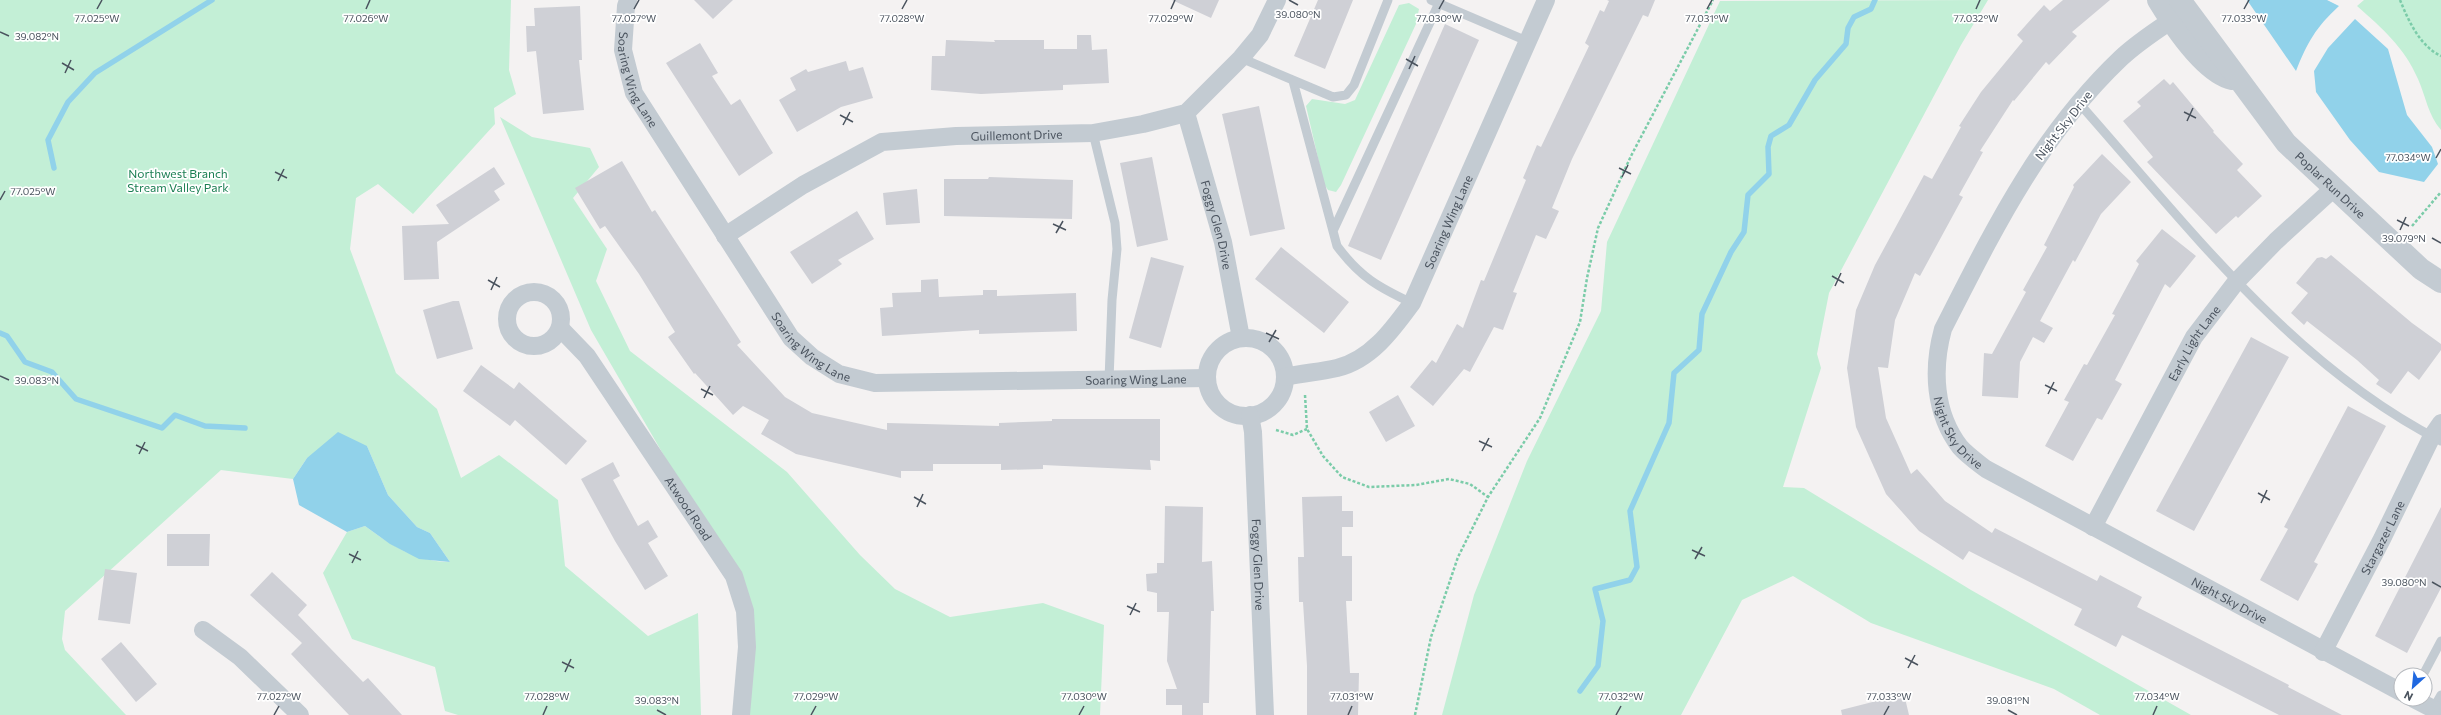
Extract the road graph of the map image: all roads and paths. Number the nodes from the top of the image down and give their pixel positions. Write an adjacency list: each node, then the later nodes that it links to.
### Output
1 (628, 0): 21 (street, Soaring Wing Lane)
2 (1277, 0): 12 (street)
3 (1388, 0): 13 (lane)
4 (1546, 0): 10 (street, Soaring Wing Lane)
5 (1713, 0): 35 (path)
6 (2158, 0): 9 (street, Poplar Run Drive)
7 (2400, 0): 11 (path)
8 (1435, 2): 10 (lane); 20 (lane)
9 (2179, 10): 14 (street, Night Sky Drive); 17 (street, Poplar Run Drive)
10 (1529, 42): 24 (street, Soaring Wing Lane)
11 (2441, 56)
12 (1241, 58): 13 (lane); 15 (street)
13 (1293, 81): 20 (lane)
14 (2078, 102): 22 (lane); 36 (street, Night Sky Drive)
15 (1186, 113): 16 (street, Guillemont Drive); 26 (street, Foggy Glen Drive)
16 (1093, 133): 21 (street, Guillemont Drive); 29 (lane)
17 (2334, 188): 22 (street, Early Light Lane); 23 (street, Poplar Run Drive)
18 (2441, 192): 19 (path)
19 (2412, 226)
20 (1333, 231): 24 (lane)
21 (725, 236): 29 (street, Soaring Wing Lane)
22 (2236, 282): 34 (lane); 36 (street, Early Light Lane)
23 (2438, 282)
24 (1412, 302): 27 (street, Soaring Wing Lane)
25 (560, 328): 43 (street, Atwood Road)
26 (1241, 338): 27 (street); 28 (street)
27 (1285, 377): 31 (street)
28 (1207, 378): 29 (street, Soaring Wing Lane); 31 (street)
29 (1109, 380)
30 (1305, 395): 32 (path)
31 (1250, 415): 44 (street, Foggy Glen Drive)
32 (1307, 429): 33 (path); 35 (path)
33 (1276, 430)
34 (2438, 433): 39 (street, Stargazer Lane)
35 (1488, 498): 45 (path)
36 (2093, 527): 39 (street, Night Sky Drive)
37 (203, 630): 42 (street)
38 (2441, 641): 40 (lane)
39 (2323, 652): 41 (street, Night Sky Drive)
40 (2427, 667)
41 (2393, 688)
42 (300, 715)
43 (741, 715)
44 (1265, 715)
45 (1415, 715)

